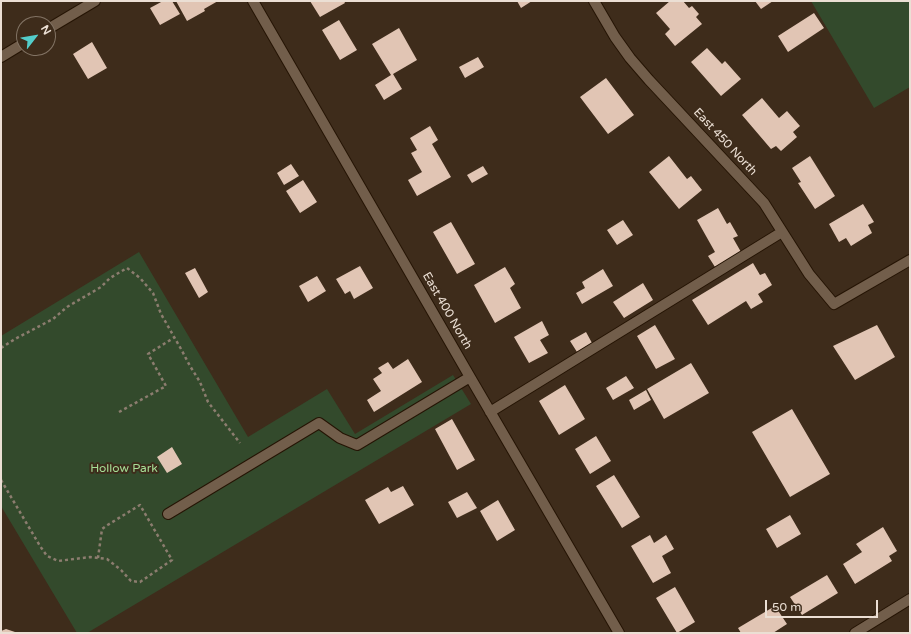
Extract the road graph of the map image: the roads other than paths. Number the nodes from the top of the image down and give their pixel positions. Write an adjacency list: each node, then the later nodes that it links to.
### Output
1 (95, 1): 4 (street)
2 (253, 1): 9 (street, East 400 North)
3 (594, 1): 7 (street, East 450 North)
4 (56, 24)
5 (16, 48): 6 (street)
6 (1, 57)
7 (782, 232): 8 (street, East 450 North); 10 (street)
8 (910, 260)
9 (470, 377): 10 (street, East 400 North); 11 (street)
10 (490, 412): 13 (street, East 400 North)
11 (168, 514)
12 (910, 599): 14 (street)
13 (620, 633)
14 (855, 633)

